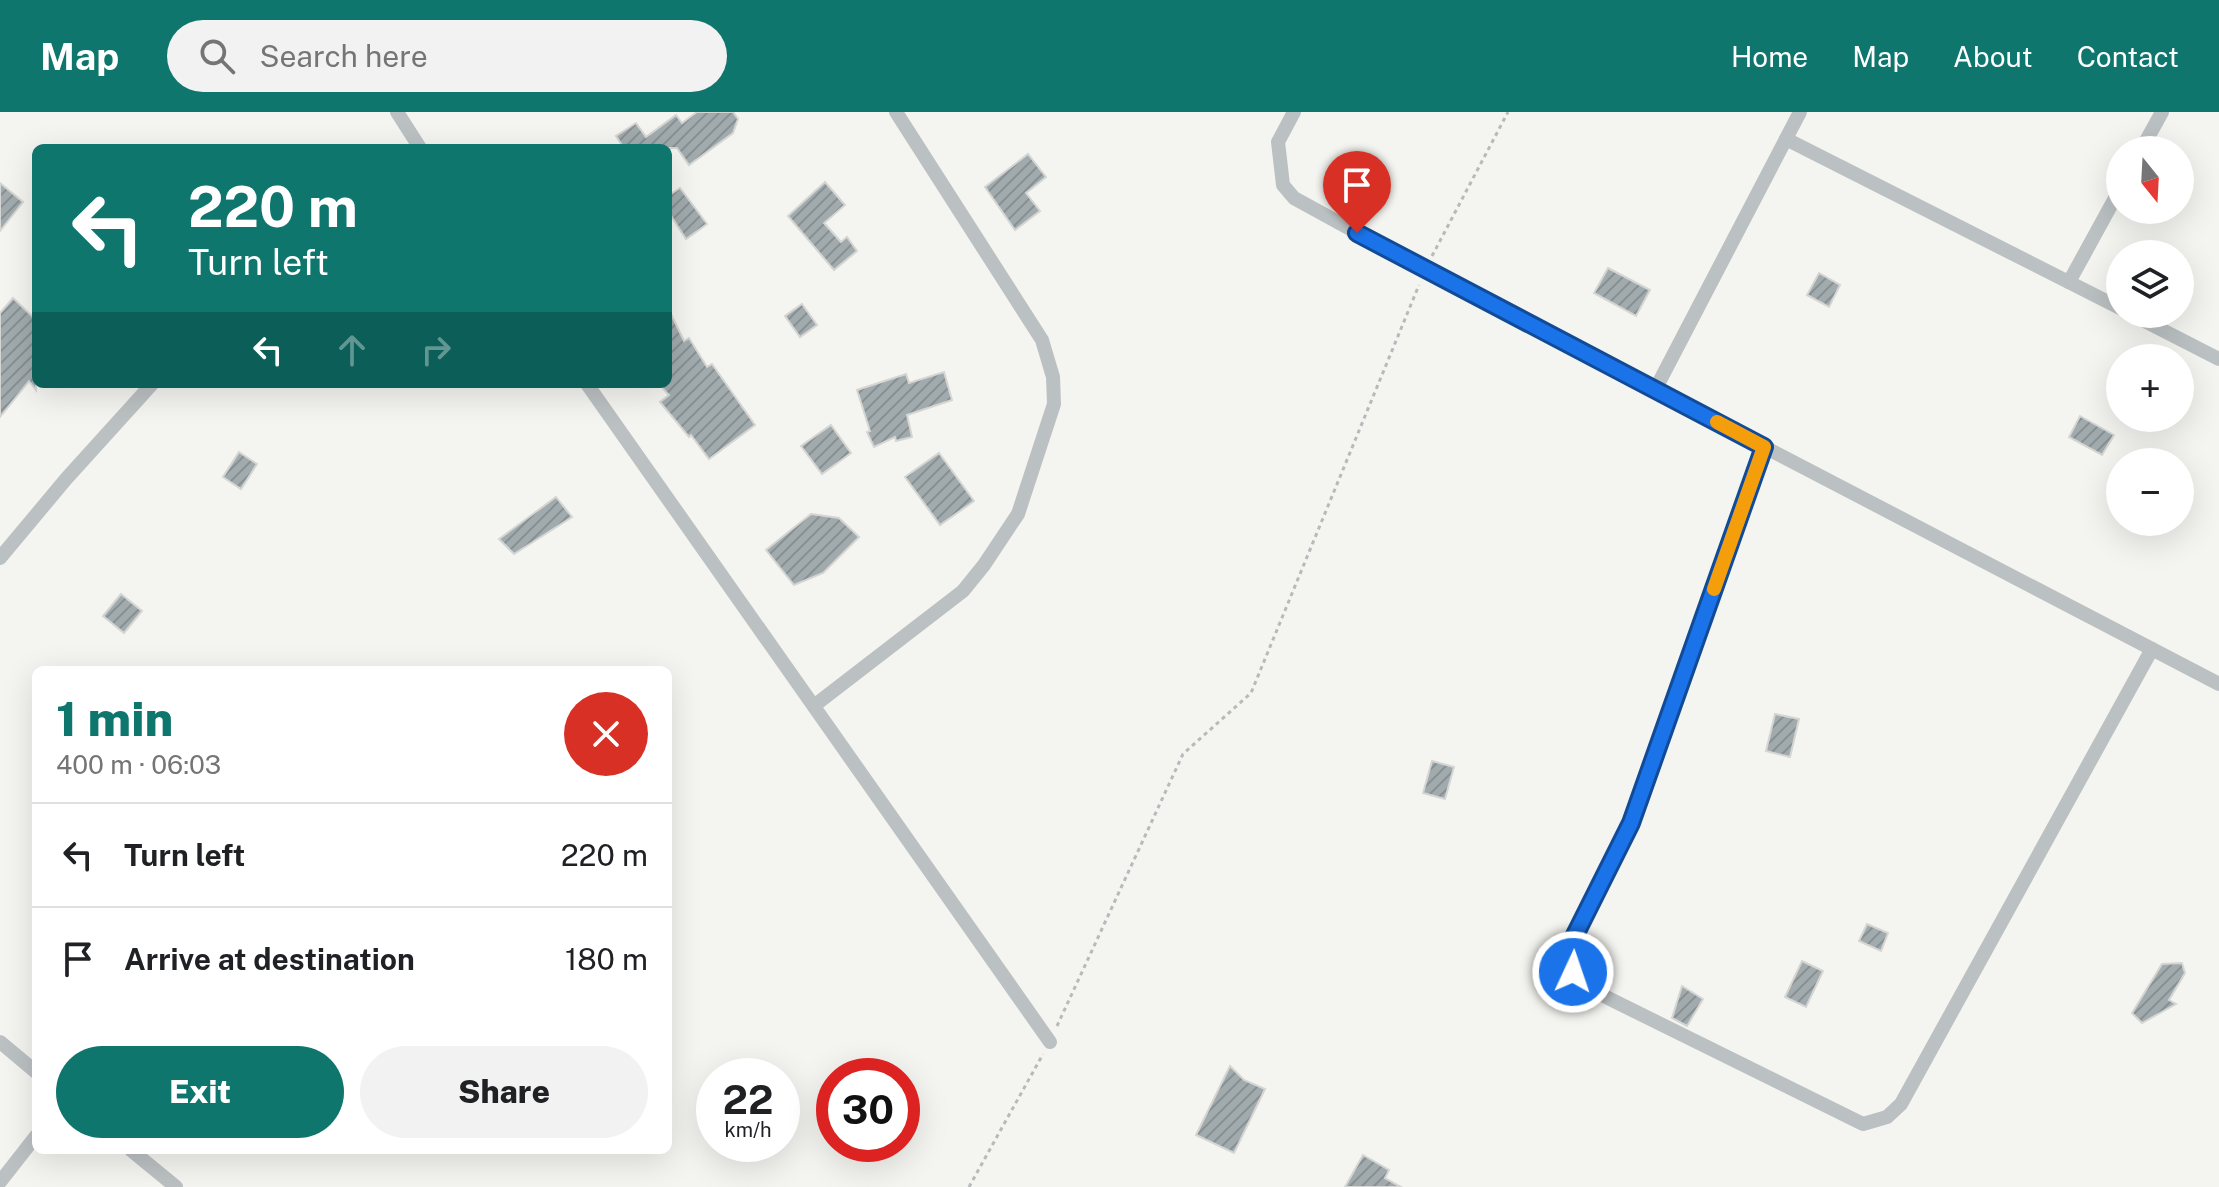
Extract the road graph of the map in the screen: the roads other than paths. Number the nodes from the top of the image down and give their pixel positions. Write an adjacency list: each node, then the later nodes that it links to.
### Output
1 (397, 112): 8 (street)
2 (896, 112): 21 (street)
3 (1294, 112): 16 (street)
4 (1800, 112): 7 (street)
5 (2162, 112): 6 (street)
6 (2149, 136)
7 (1786, 139): 10 (street); 16 (street)
8 (415, 144)
9 (2106, 215): 10 (street)
10 (2069, 282): 11 (street)
11 (2106, 301)
12 (2158, 328): 13 (street)
13 (2219, 359)
14 (148, 388): 18 (street)
15 (590, 388): 21 (street)
16 (1655, 390): 17 (street)
17 (1764, 447): 19 (street); 19 (street)
18 (0, 558)
19 (2152, 649): 20 (street)
20 (2219, 684)
21 (815, 705): 23 (street)
22 (0, 1042): 24 (street)
23 (1050, 1042)
24 (32, 1069)
25 (32, 1141): 27 (street)
26 (136, 1154): 28 (street)
27 (0, 1182)
28 (176, 1187)

